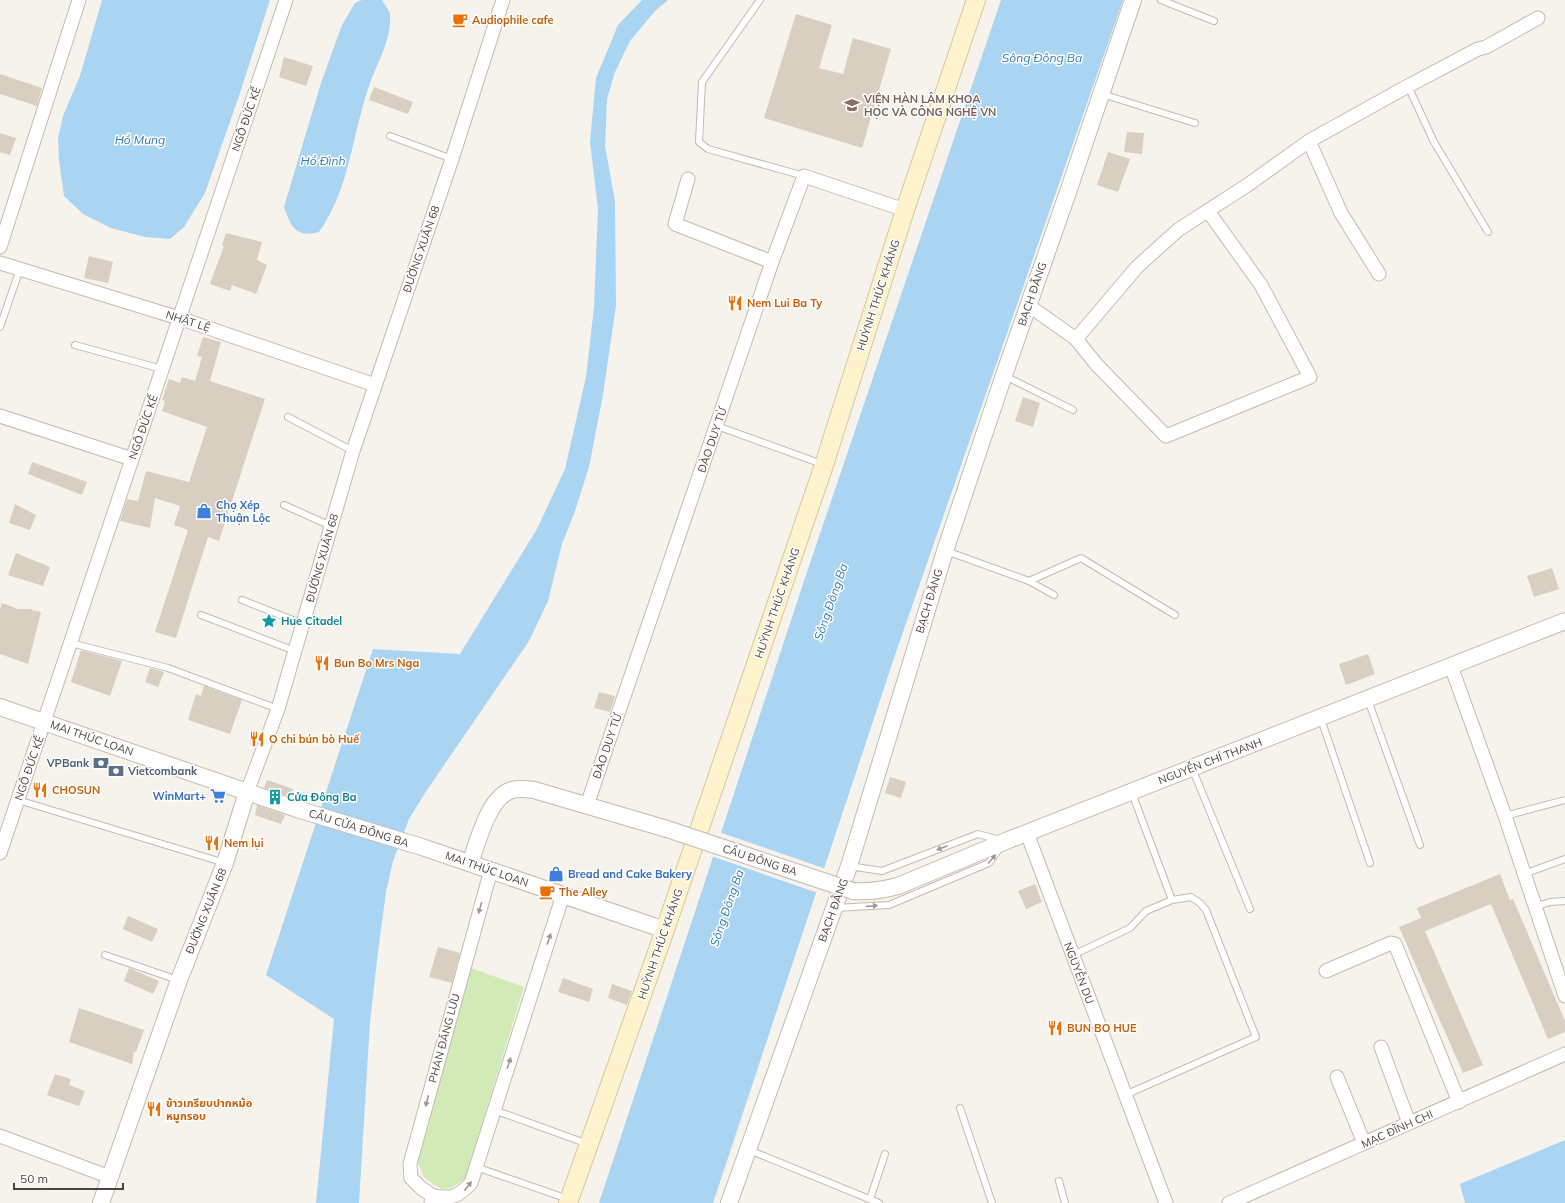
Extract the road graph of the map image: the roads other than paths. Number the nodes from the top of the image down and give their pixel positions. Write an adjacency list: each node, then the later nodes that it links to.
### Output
1 (79, 0): 21 (street)
2 (286, 0): 27 (street, NGÔ ĐỨC KẾ)
3 (503, 0): 15 (street, ĐƯỜNG XUÂN 68)
4 (760, 0): 16 (lane)
5 (976, 0): 18 (main road, HUỲNH THÚC KHÁNG)
6 (1133, 0): 11 (street, BẠCH ĐẰNG)
7 (1161, 0): 9 (lane)
8 (1538, 18): 10 (street)
9 (1214, 21)
10 (1408, 86): 14 (street); 20 (lane)
11 (1102, 94): 12 (lane); 26 (street, BẠCH ĐẰNG)
12 (1195, 123)
13 (390, 136): 15 (lane)
14 (1309, 141): 19 (street); 25 (street)
15 (452, 159): 33 (street, ĐƯỜNG XUÂN 68)
16 (804, 176): 18 (street); 22 (street, ĐÀO DUY TỪ)
17 (688, 179): 22 (street)
18 (905, 210): 40 (main road, HUỲNH THÚC KHÁNG)
19 (1208, 211): 29 (street); 29 (street)
20 (1488, 232)
21 (0, 247)
22 (772, 262): 37 (street, ĐÀO DUY TỪ)
23 (0, 263): 24 (street, NHẬT LỆ)
24 (20, 269): 27 (street, NHẬT LỆ); 28 (lane)
25 (1380, 274)
26 (1028, 306): 29 (street); 32 (street, BẠCH ĐẰNG)
27 (179, 318): 31 (street, NGÔ ĐỨC KẾ); 33 (street, NHẬT LỆ)
28 (0, 327)
29 (1076, 339)
30 (75, 345): 31 (lane)
31 (162, 369): 39 (street, NGÔ ĐỨC KẾ)
32 (1004, 375): 34 (lane); 43 (street, BẠCH ĐẰNG)
33 (375, 385): 38 (street, ĐƯỜNG XUÂN 68)
34 (1073, 410)
35 (0, 416): 39 (street)
36 (288, 418): 38 (lane)
37 (716, 426): 40 (lane); 64 (street, ĐÀO DUY TỪ)
38 (353, 451): 42 (street, ĐƯỜNG XUÂN 68)
39 (132, 459): 51 (street, NGÔ ĐỨC KẾ)
40 (824, 465): 86 (main road, HUỲNH THÚC KHÁNG)
41 (284, 505): 42 (lane)
42 (331, 526): 50 (street, ĐƯỜNG XUÂN 68)
43 (945, 551): 44 (lane); 76 (street, BẠCH ĐẰNG)
44 (1030, 581): 45 (lane); 48 (lane)
45 (1054, 595)
46 (242, 600): 50 (lane)
47 (201, 615): 52 (lane)
48 (1176, 615)
49 (1565, 621): 53 (street, NGUYỄN CHÍ THANH)
50 (303, 624): 52 (street, ĐƯỜNG XUÂN 68)
51 (70, 643): 56 (lane); 58 (street, NGÔ ĐỨC KẾ)
52 (295, 651): 56 (street, ĐƯỜNG XUÂN 68)
53 (1451, 666): 54 (street, NGUYỄN CHÍ THANH); 66 (street)
54 (1368, 699): 57 (street, NGUYỄN CHÍ THANH); 69 (lane)
55 (0, 707): 58 (street, MAI THÚC LOAN)
56 (278, 709): 60 (street, ĐƯỜNG XUÂN 68)
57 (1321, 717): 59 (street, NGUYỄN CHÍ THANH); 75 (lane)
58 (44, 722): 60 (street, MAI THÚC LOAN); 62 (street, NGÔ ĐỨC KẾ)
59 (1192, 768): 61 (street, NGUYỄN CHÍ THANH); 85 (lane)
60 (247, 792): 65 (street, MAI THÚC LOAN); 73 (street, ĐƯỜNG XUÂN 68)
61 (1131, 792): 67 (street, NGUYỄN CHÍ THANH); 81 (lane)
62 (18, 800): 71 (street, NGÔ ĐỨC KẾ); 73 (lane)
63 (1565, 800): 66 (lane)
64 (587, 805): 74 (street); 79 (street, CẦU ĐÔNG BA, bridge)
65 (297, 809): 70 (street, CẦU CỬA ĐÔNG BA)
66 (1505, 816): 78 (street)
67 (1027, 833): 68 (street, NGUYỄN CHÍ THANH); 88 (street, NGUYỄN DU)
68 (1006, 841): 76 (lane, one-way to 76); 79 (street, NGUYỄN CHÍ THANH); 84 (lane, one-way to 68)
69 (1420, 845)
70 (422, 846): 74 (street, MAI THÚC LOAN)
71 (0, 853)
72 (1565, 859): 78 (lane)
73 (225, 863): 90 (street, ĐƯỜNG XUÂN 68)
74 (470, 863): 77 (street, MAI THÚC LOAN)
75 (1370, 863)
76 (849, 866): 84 (street, BẠCH ĐẰNG)
77 (491, 870): 80 (street, MAI THÚC LOAN); 109 (street, PHAN ĐĂNG LƯU, one-way to 109)
78 (1524, 874): 83 (street)
79 (853, 891)
80 (563, 895): 86 (street, MAI THÚC LOAN); 98 (street, PHAN ĐĂNG LƯU, one-way to 80)
81 (1172, 900): 88 (lane); 95 (lane)
82 (1565, 902): 83 (lane)
83 (1535, 907): 91 (street)
84 (834, 908): 103 (street, BẠCH ĐẰNG)
85 (1250, 909)
86 (666, 930): 102 (main road, HUỲNH THÚC KHÁNG)
87 (105, 955): 90 (lane)
88 (1073, 955): 95 (street, NGUYỄN DU)
89 (1326, 971): 96 (street)
90 (179, 980): 106 (street, ĐƯỜNG XUÂN 68)
91 (1565, 996)
92 (1381, 1047): 99 (street)
93 (1565, 1054): 96 (street, MẠC ĐĨNH CHI)
94 (1337, 1077): 101 (street)
95 (1125, 1095): 116 (street, NGUYỄN DU)
96 (1459, 1102): 99 (street, MẠC ĐĨNH CHI)
97 (960, 1108): 114 (lane)
98 (494, 1110): 102 (lane); 105 (street, PHAN ĐĂNG LƯU)
99 (1409, 1123): 101 (street, MẠC ĐĨNH CHI)
100 (0, 1136): 106 (street)
101 (1364, 1143): 117 (street, MẠC ĐĨNH CHI)
102 (590, 1144): 110 (main road, HUỲNH THÚC KHÁNG)
103 (748, 1149): 108 (lane); 112 (street, BẠCH ĐẰNG)
104 (885, 1154): 108 (lane)
105 (476, 1167): 109 (street, PHAN ĐĂNG LƯU, one-way to 105); 110 (lane)
106 (110, 1177): 111 (street, ĐƯỜNG XUÂN 68)
107 (1059, 1181): 115 (lane)
108 (870, 1199): 113 (lane)
109 (432, 1200)
110 (569, 1201)
111 (101, 1203)
112 (730, 1203)
113 (879, 1203)
114 (992, 1203)
115 (1065, 1203)
116 (1166, 1203)
117 (1229, 1203)

